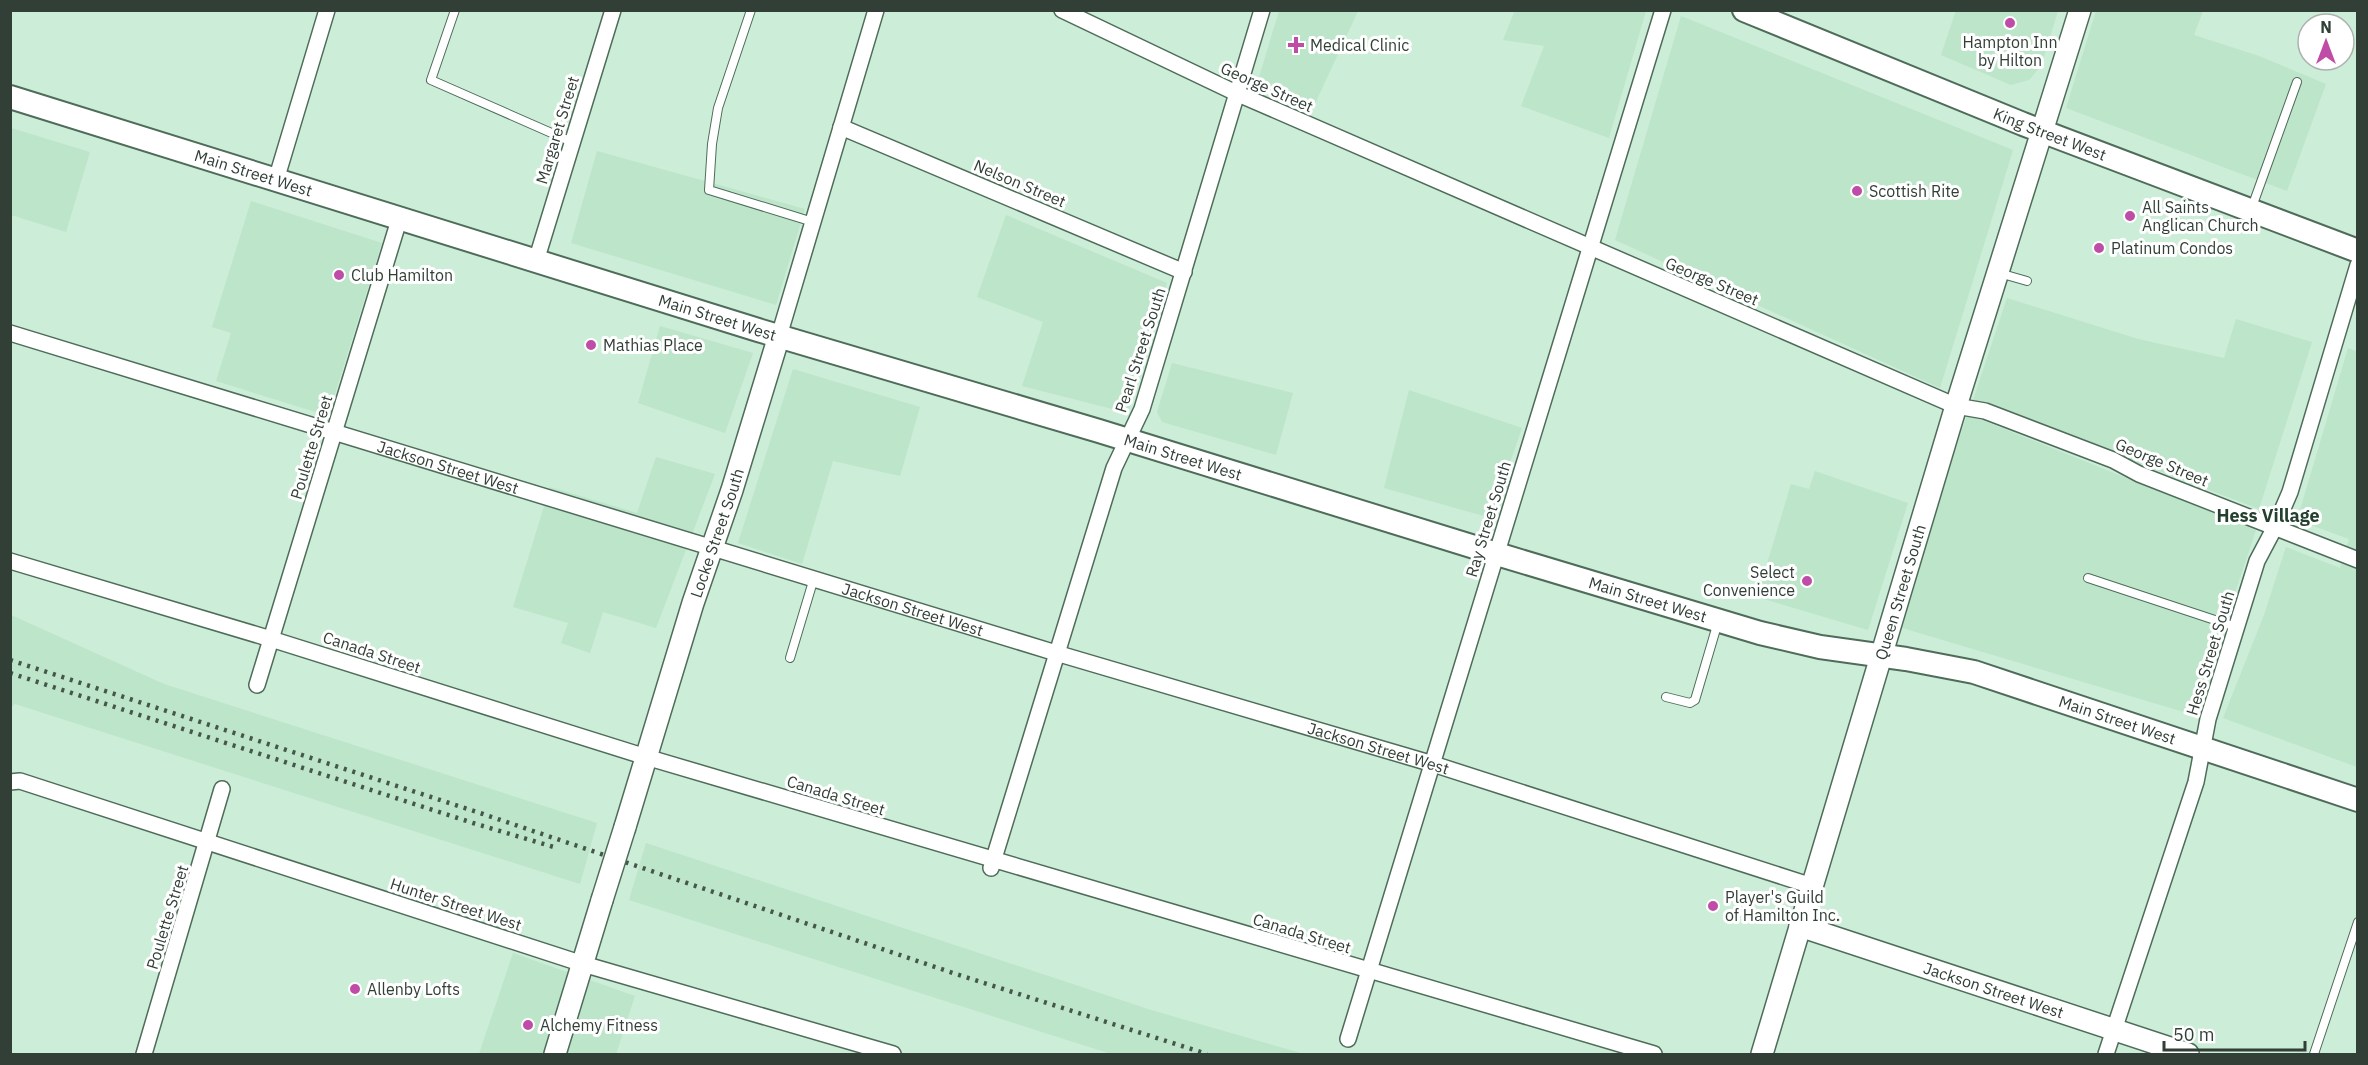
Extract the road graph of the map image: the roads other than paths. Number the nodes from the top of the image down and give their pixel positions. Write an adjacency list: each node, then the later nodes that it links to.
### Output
1 (327, 10): 17 (street)
2 (455, 10): 16 (lane)
3 (613, 10): 16 (street, Margaret Street)
4 (751, 10): 20 (lane)
5 (876, 10): 14 (street, Locke Street South)
6 (1062, 10): 12 (street, George Street)
7 (1262, 10): 12 (street, Pearl Street South)
8 (1663, 10): 21 (street, Ray Street South)
9 (1744, 10): 15 (main road, King Street West)
10 (2080, 10): 15 (street, Queen Street South)
11 (2297, 82): 18 (lane)
12 (1236, 93): 21 (street, George Street); 25 (street, Pearl Street South)
13 (10, 97): 17 (main road, Main Street West)
14 (841, 127): 20 (street, Locke Street South); 25 (street, Nelson Street)
15 (2041, 131): 18 (main road, King Street West); 26 (street, Queen Street South)
16 (572, 142): 23 (street, Margaret Street)
17 (276, 180): 19 (main road, Main Street West)
18 (2251, 211): 22 (main road, King Street West)
19 (399, 220): 23 (main road, Main Street West); 31 (street, Poulette Street)
20 (813, 222): 29 (street, Locke Street South)
21 (1589, 248): 30 (street, George Street); 35 (street, Ray Street South)
22 (2358, 251)
23 (536, 261): 29 (main road, Main Street West)
24 (2358, 265): 33 (street, Hess Street South)
25 (1184, 272): 32 (street, Pearl Street South)
26 (1997, 273): 27 (lane); 30 (street, Queen Street South)
27 (2027, 281)
28 (10, 333): 31 (street, Jackson Street West)
29 (779, 336): 32 (main road, Main Street West); 34 (street, Locke Street South)
30 (1956, 406): 33 (street, George Street); 44 (street, Queen Street South)
31 (335, 430): 34 (street, Jackson Street West); 42 (street, Poulette Street)
32 (1128, 440): 35 (main road, Main Street West); 43 (street, Pearl Street South)
33 (2275, 527): 36 (street, George Street); 41 (street, Hess Street South)
34 (713, 546): 39 (street, Jackson Street West); 49 (street, Locke Street South)
35 (1497, 554): 40 (main road, Main Street West); 50 (street, Ray Street South)
36 (2358, 560)
37 (10, 561): 42 (street, Canada Street)
38 (2088, 578): 41 (lane)
39 (814, 579): 43 (street, Jackson Street West); 45 (lane)
40 (1719, 620): 44 (main road, Main Street West); 47 (lane)
41 (2236, 627): 48 (street, Hess Street South)
42 (271, 639): 46 (street, Poulette Street); 49 (street, Canada Street)
43 (1056, 653): 50 (street, Jackson Street West); 55 (street, Pearl Street South)
44 (1881, 656): 48 (main road, Main Street West); 56 (street, Queen Street South)
45 (790, 658)
46 (257, 685)
47 (1666, 697)
48 (2203, 747): 53 (main road, Main Street West); 61 (street, Hess Street South)
49 (646, 757): 55 (street, Canada Street); 59 (street, Locke Street South, bridge)
50 (1433, 764): 56 (street, Jackson Street West); 60 (street, Ray Street South)
51 (10, 782): 54 (street, Hunter Street West)
52 (222, 789): 54 (street, Poulette Street)
53 (2358, 800)
54 (208, 843): 59 (street, Hunter Street West); 63 (street, Poulette Street)
55 (993, 865): 60 (street, Canada Street)
56 (1812, 886): 58 (street, Queen Street South)
57 (2358, 922): 70 (lane)
58 (1800, 926): 61 (street, Jackson Street West); 67 (street, Queen Street South)
59 (583, 964): 64 (street, Locke Street South); 65 (street, Hunter Street West)
60 (1369, 972): 62 (street, Ray Street South); 66 (street, Canada Street)
61 (2114, 1032): 68 (street, Hess Street South); 69 (street, Jackson Street West)
62 (1348, 1039)
63 (144, 1054)
64 (555, 1054)
65 (893, 1054)
66 (1654, 1054)
67 (1762, 1054)
68 (2106, 1054)
69 (2187, 1054)
70 (2314, 1054)

